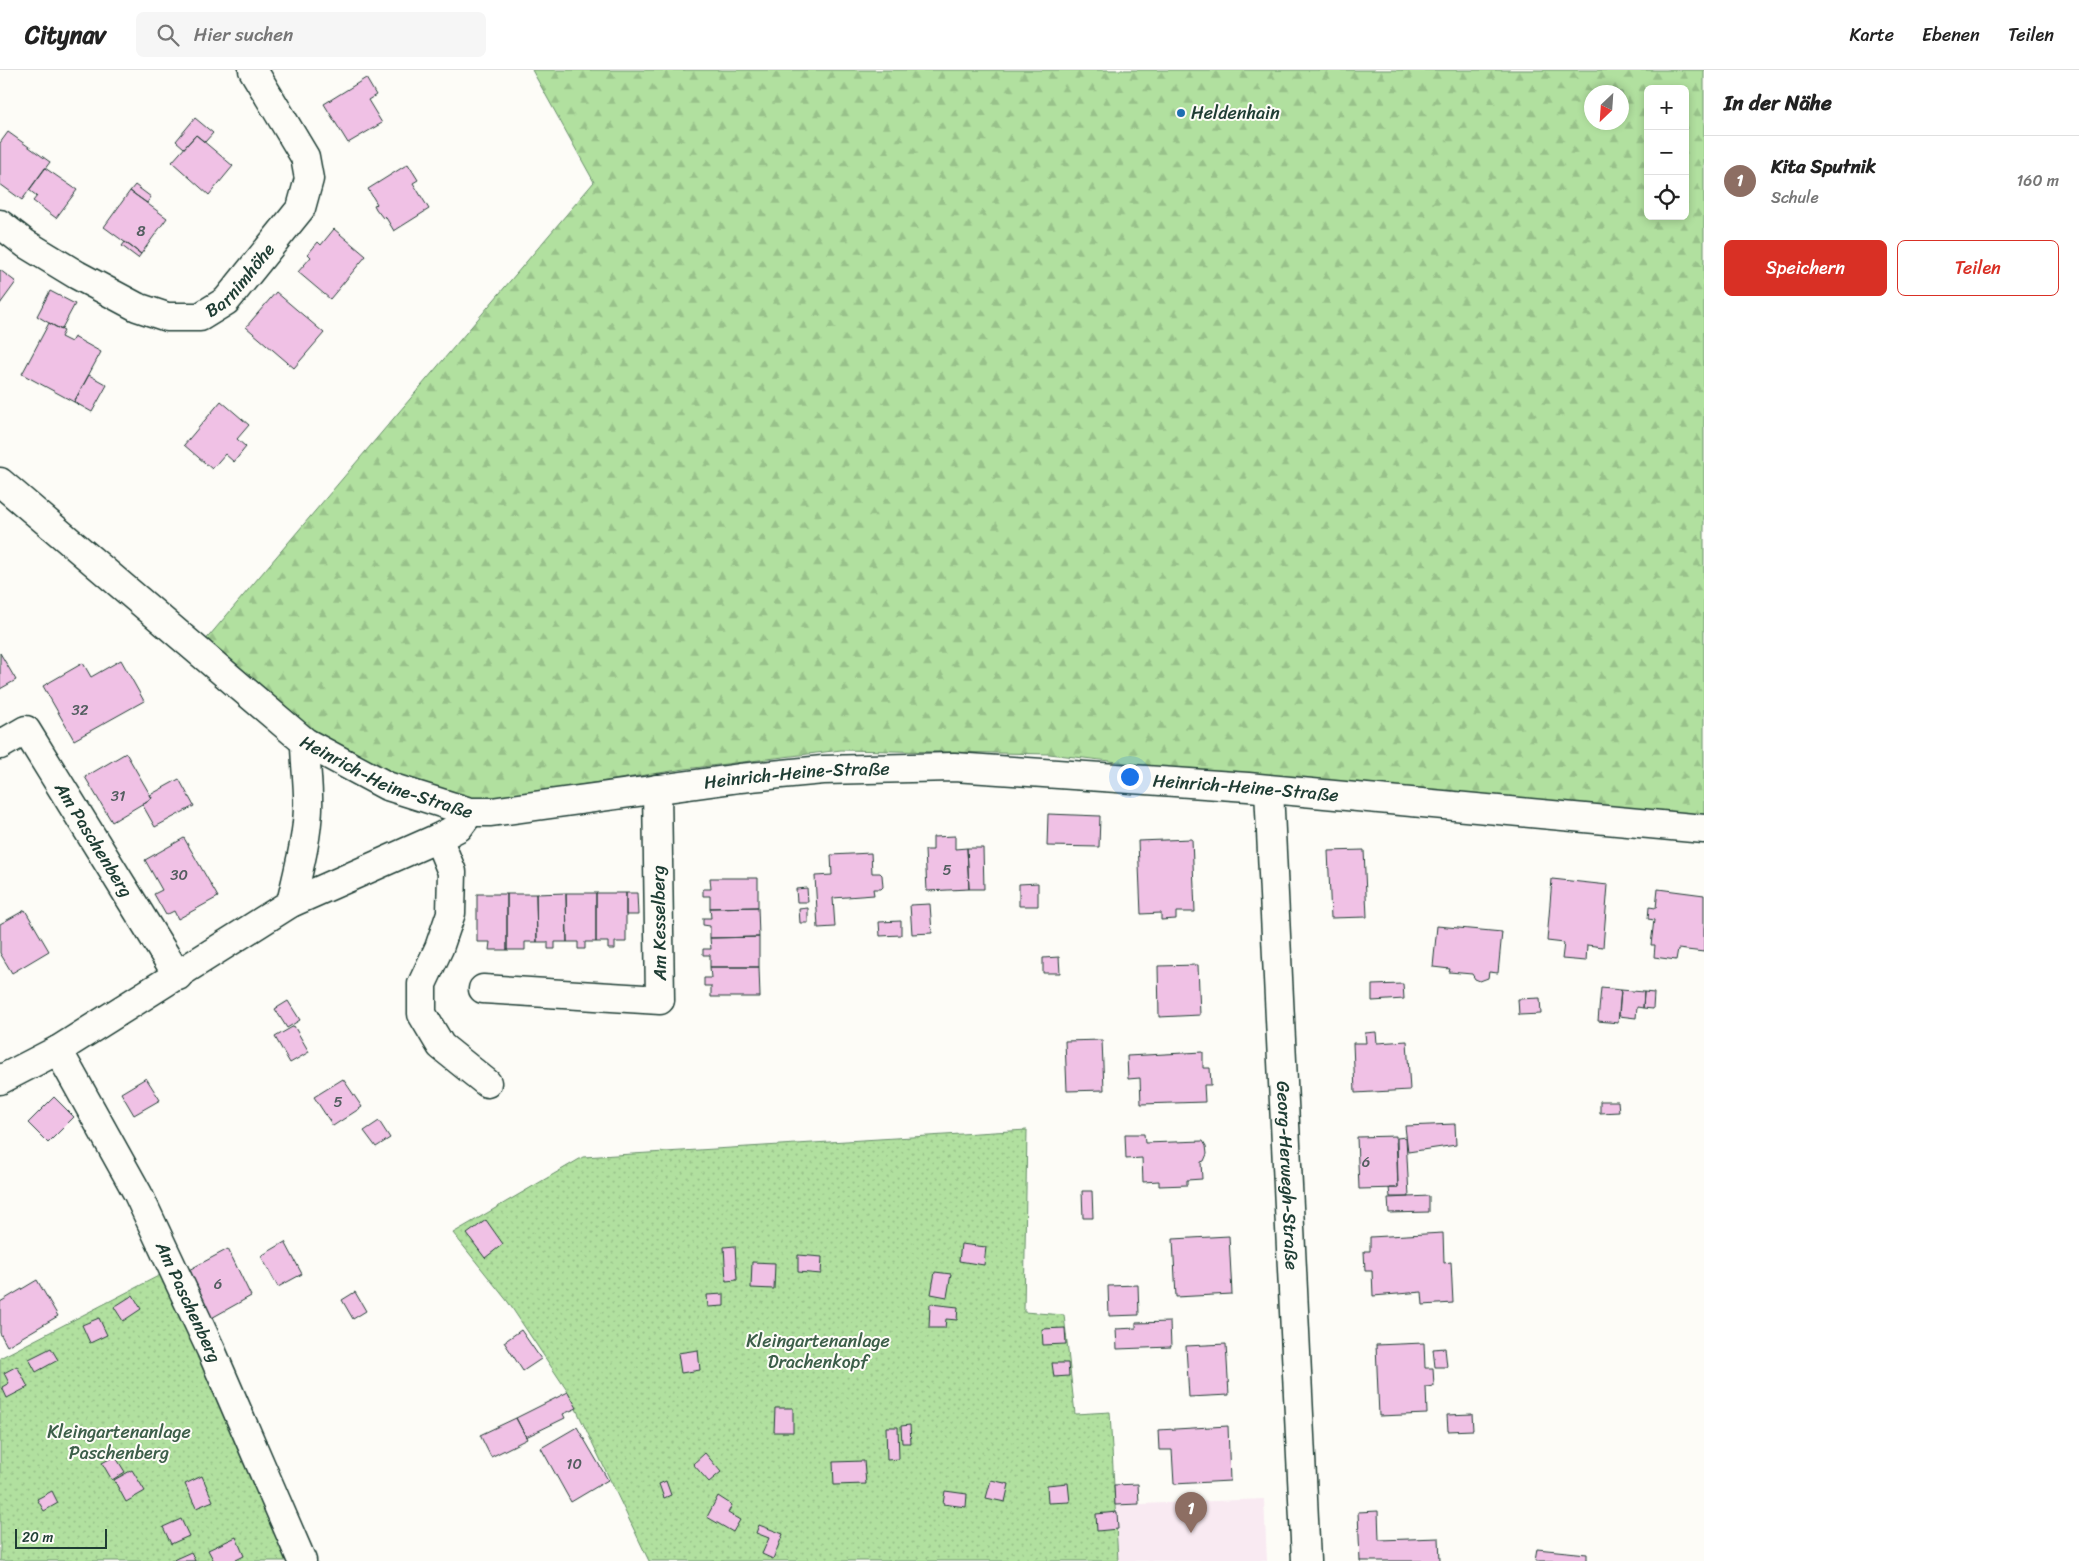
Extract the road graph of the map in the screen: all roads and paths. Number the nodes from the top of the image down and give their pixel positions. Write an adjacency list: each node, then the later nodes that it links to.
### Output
1 (253, 70): 2 (street, Barnimhöhe)
2 (0, 224)
3 (0, 482): 4 (street, Heinrich-Heine-Straße)
4 (305, 742): 8 (street, Heinrich-Heine-Straße); 11 (street)
5 (0, 745): 12 (street, Am Paschenberg)
6 (656, 789): 7 (street, Heinrich-Heine-Straße); 8 (street, Heinrich-Heine-Straße); 13 (street, Am Kesselberg)
7 (1270, 790): 9 (street, Heinrich-Heine-Straße); 18 (street, Georg-Herwegh-Straße)
8 (470, 812): 10 (street)
9 (1704, 830)
10 (438, 838): 11 (street); 16 (street)
11 (291, 903): 12 (street)
12 (178, 976): 14 (street)
13 (483, 989)
14 (58, 1050): 15 (street); 17 (street, Am Paschenberg)
15 (0, 1080)
16 (487, 1083)
17 (302, 1561)
18 (1306, 1561)

